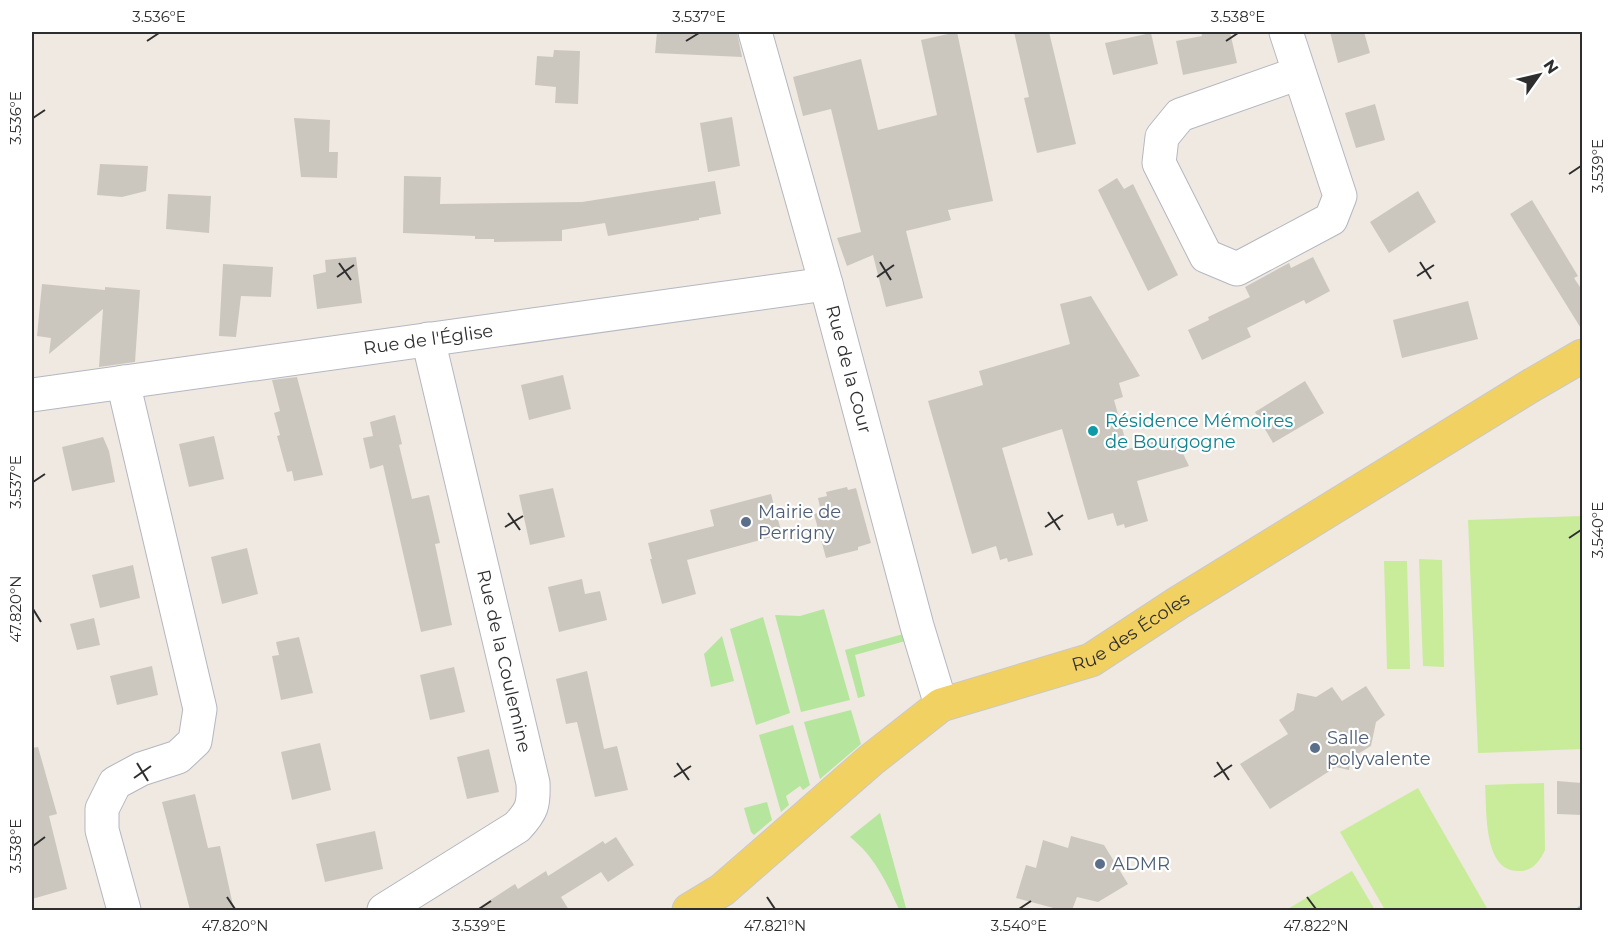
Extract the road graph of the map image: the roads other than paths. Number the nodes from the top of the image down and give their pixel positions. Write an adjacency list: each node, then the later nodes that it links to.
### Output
1 (755, 32): 4 (street, Rue de la Cour)
2 (1286, 32): 3 (street)
3 (1299, 73): 3 (street)
4 (826, 284): 5 (street, Rue de l'Église); 9 (street, Rue de la Cour)
5 (428, 339): 7 (street, Rue de l'Église); 11 (street, Rue de la Coulemine)
6 (1582, 356): 9 (main road, Rue des Écoles)
7 (123, 382): 8 (street, Rue de l'Église); 10 (street)
8 (32, 395)
9 (941, 705): 12 (main road, Rue des Écoles)
10 (123, 910)
11 (384, 910)
12 (689, 910)

